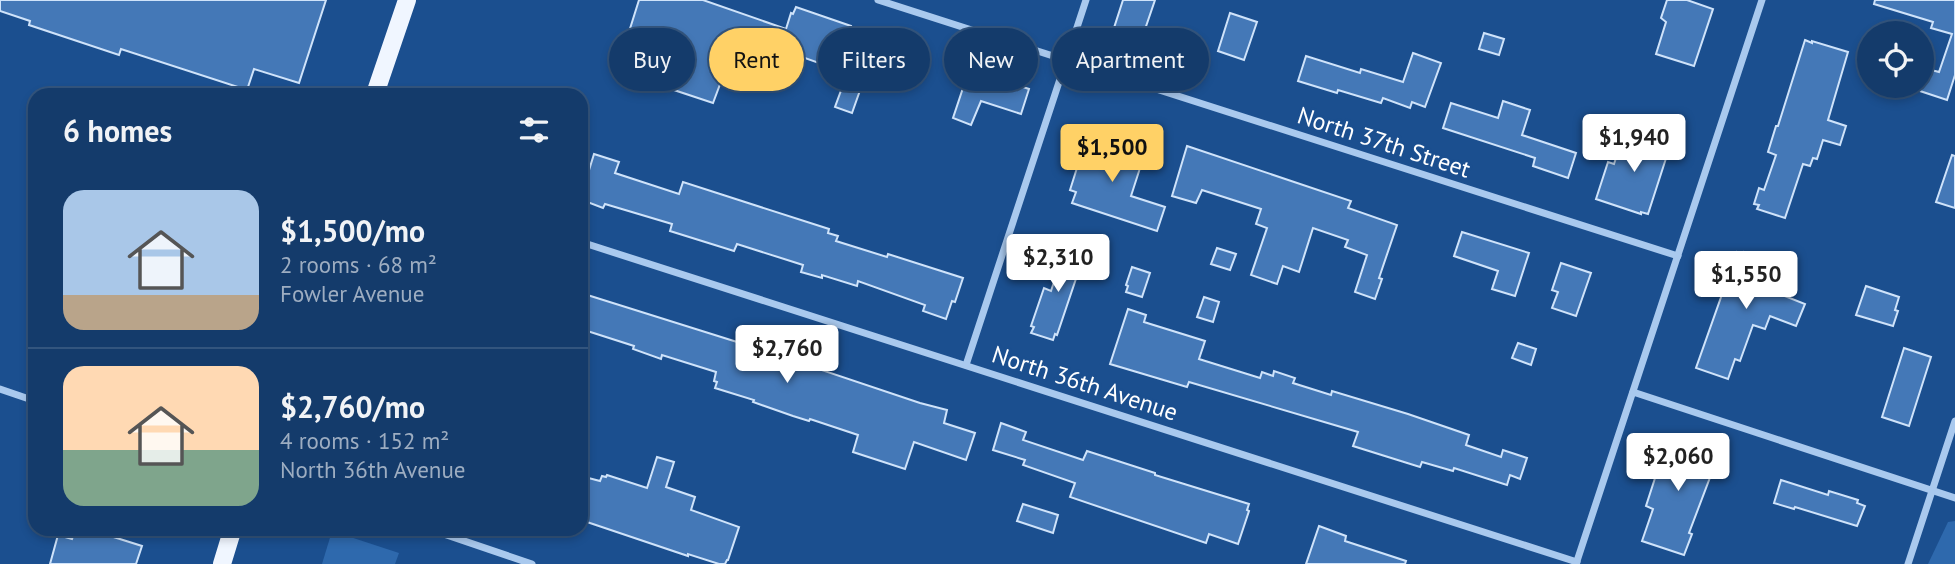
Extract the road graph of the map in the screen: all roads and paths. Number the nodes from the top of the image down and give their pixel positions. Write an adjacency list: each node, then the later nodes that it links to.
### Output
1 (408, 0): 7 (main road)
2 (878, 0): 6 (street, North 37th Street)
3 (1086, 0): 5 (street)
4 (1762, 0): 11 (street)
5 (1077, 28)
6 (1052, 56)
7 (377, 88)
8 (1056, 91): 12 (street)
9 (1163, 91): 11 (street, North 37th Street)
10 (588, 244): 12 (street, North 36th Avenue)
11 (1678, 256): 14 (street)
12 (967, 365): 21 (street, North 36th Avenue)
13 (0, 389): 15 (street)
14 (1633, 393): 17 (street); 21 (street)
15 (28, 399)
16 (1955, 421): 17 (street)
17 (1932, 490): 18 (street); 24 (street)
18 (1955, 498)
19 (231, 536): 22 (main road)
20 (450, 536): 23 (street)
21 (1577, 563)
22 (222, 564)
23 (532, 564)
24 (1908, 564)

